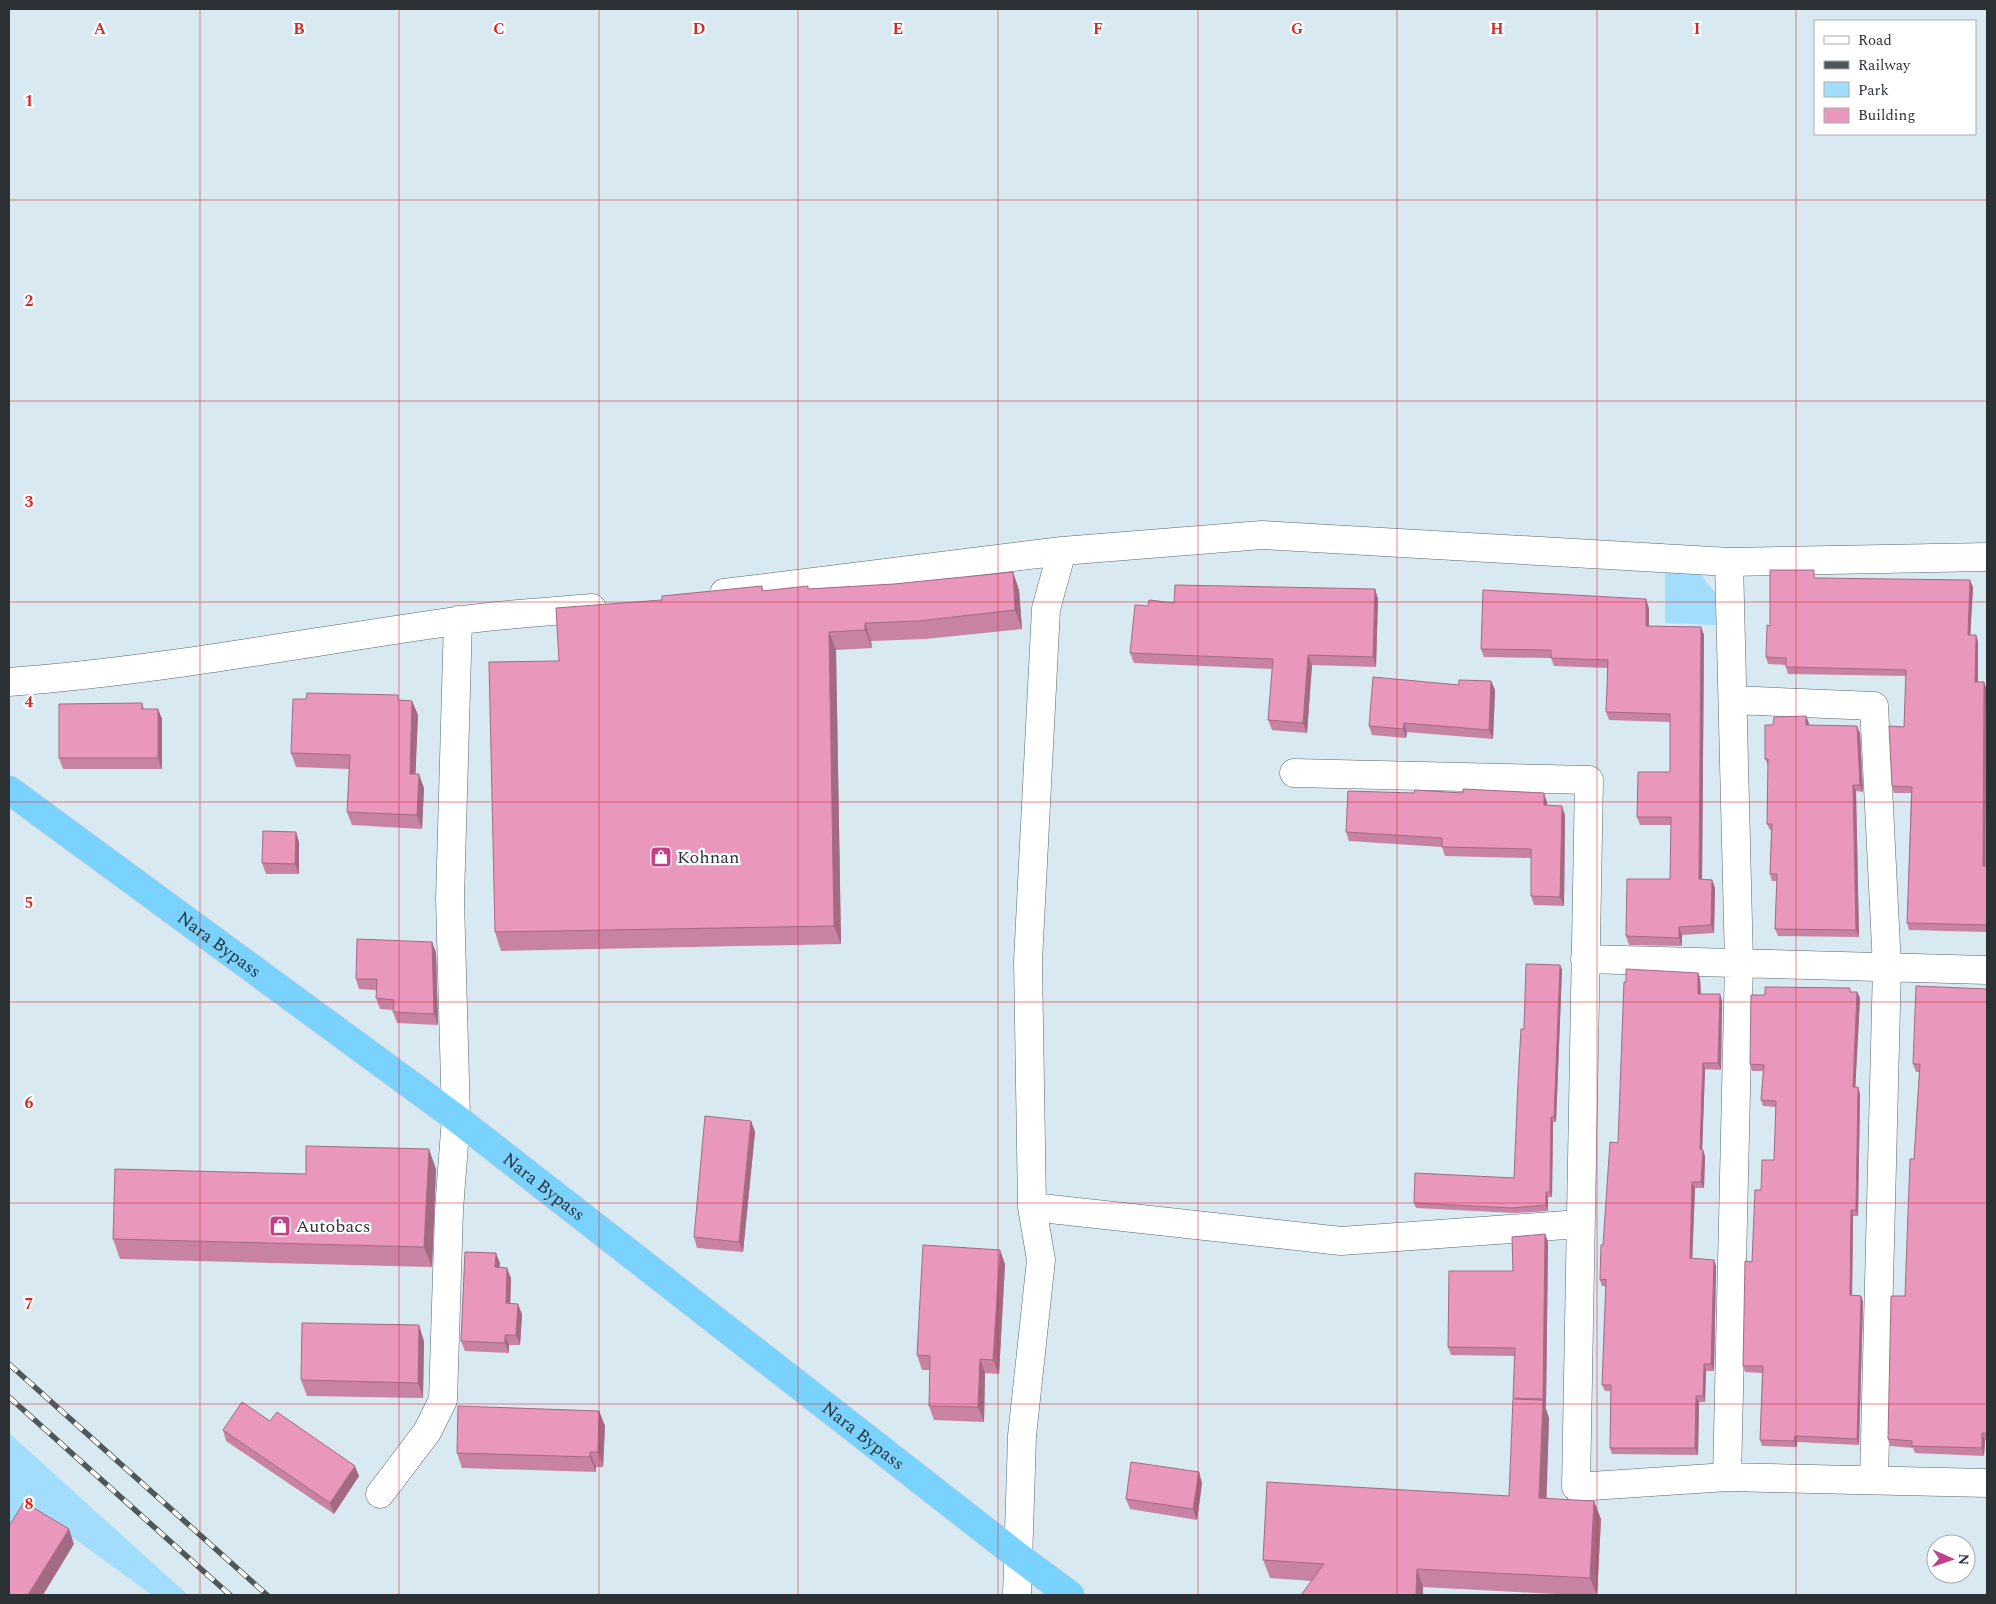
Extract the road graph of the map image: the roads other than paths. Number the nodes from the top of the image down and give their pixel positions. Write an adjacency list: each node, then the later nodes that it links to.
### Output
1 (1062, 551): 3 (street); 4 (street); 16 (street)
2 (1987, 557): 3 (street)
3 (1729, 562): 8 (street)
4 (700, 596)
5 (622, 605): 6 (street)
6 (458, 620): 7 (street); 15 (street)
7 (9, 682)
8 (1733, 700): 12 (street); 13 (street)
9 (1294, 773): 11 (street)
10 (9, 790): 15 (highway, Nara Bypass)
11 (1585, 959): 12 (street); 17 (street)
12 (1739, 963): 13 (street); 18 (street)
13 (1887, 967): 14 (street); 19 (street)
14 (1987, 970)
15 (456, 1118): 21 (street); 22 (highway, Nara Bypass)
16 (1032, 1207): 17 (street); 22 (street)
17 (1580, 1224): 18 (street)
18 (1727, 1477): 19 (street)
19 (1874, 1480): 20 (street)
20 (1987, 1483)
21 (380, 1494)
22 (1019, 1557): 23 (street); 24 (highway, Nara Bypass)
23 (1017, 1595)
24 (1070, 1595)

